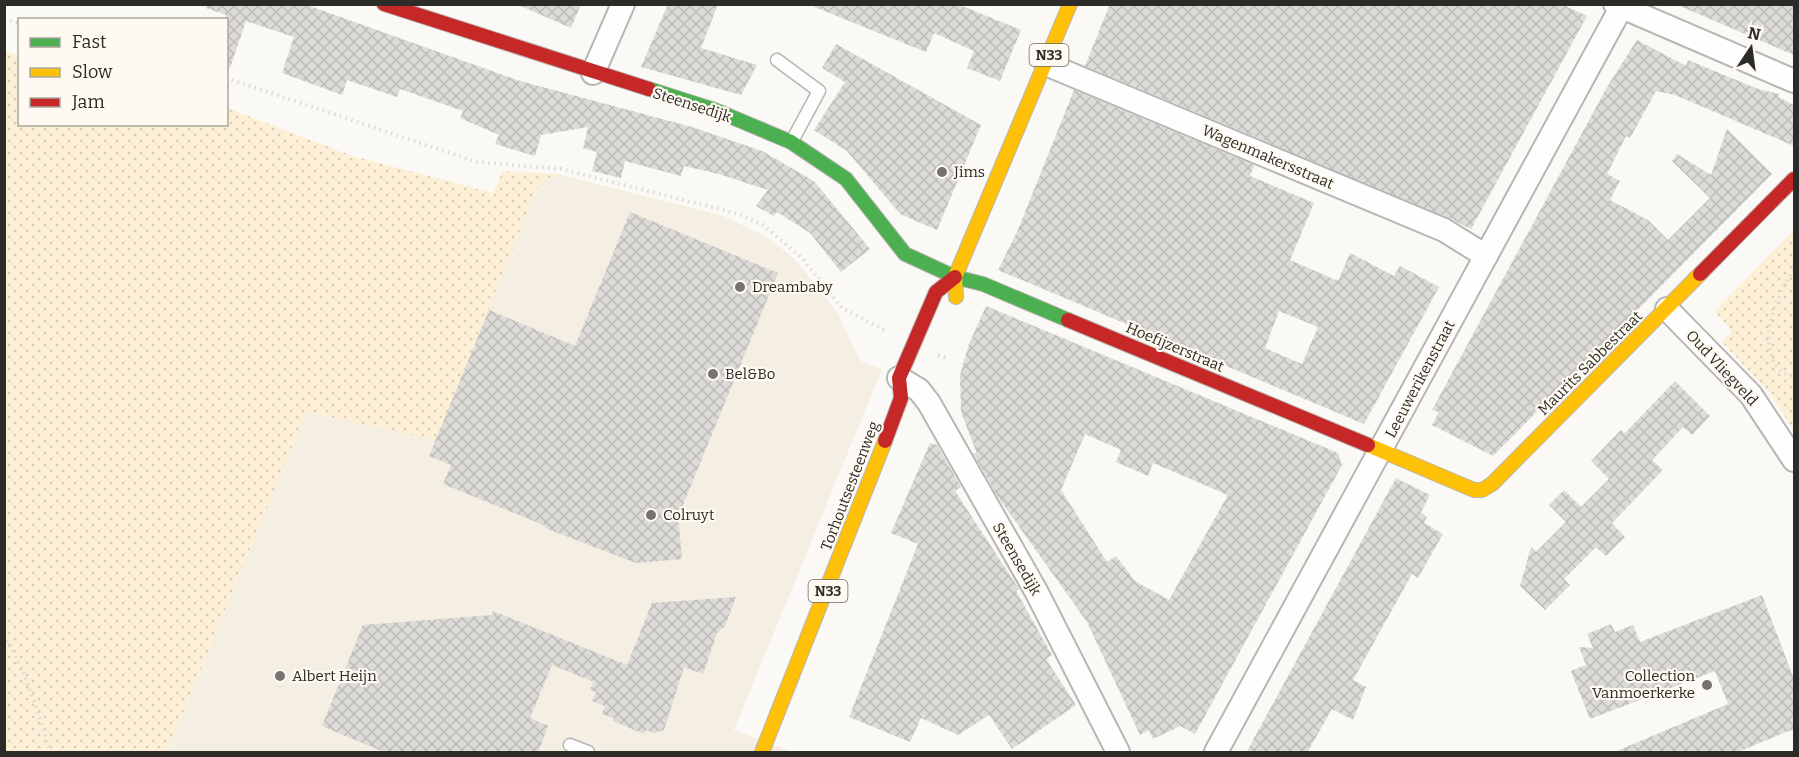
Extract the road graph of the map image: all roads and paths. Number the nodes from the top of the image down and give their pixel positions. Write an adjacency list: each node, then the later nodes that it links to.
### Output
1 (384, 4): 7 (street, Steensedijk)
2 (623, 4): 7 (street)
3 (1070, 4): 6 (street, Torhoutsesteenweg / N33)
4 (1620, 5): 9 (street); 12 (street, Leeuwerikenstraat)
5 (777, 60): 10 (lane)
6 (1046, 64): 12 (street, Wagenmakersstraat); 14 (street, Torhoutsesteenweg / N33)
7 (593, 73): 10 (street, Steensedijk)
8 (228, 79): 17 (path)
9 (1794, 81)
10 (791, 142): 14 (street, Steensedijk)
11 (1794, 179): 16 (street, Maurits Sabbestraat)
12 (1486, 256): 22 (street, Leeuwerikenstraat)
13 (1794, 270): 20 (path)
14 (955, 276): 15 (street, Torhoutsesteenweg / N33); 21 (street, Torhoutsesteenweg / N33); 22 (street, Hoefijzerstraat)
15 (952, 306)
16 (1666, 309): 22 (street, Maurits Sabbestraat); 23 (street, Oud Vliegveld)
17 (891, 334)
18 (949, 359): 19 (path)
19 (946, 368)
20 (1794, 378)
21 (910, 387): 28 (street, Torhoutsesteenweg / N33); 29 (street, Steensedijk)
22 (1382, 450): 30 (street, Leeuwerikenstraat)
23 (1794, 460)
24 (4, 635): 26 (path)
25 (570, 745): 27 (lane)
26 (50, 753)
27 (588, 753)
28 (762, 753)
29 (1118, 753)
30 (1216, 753)

